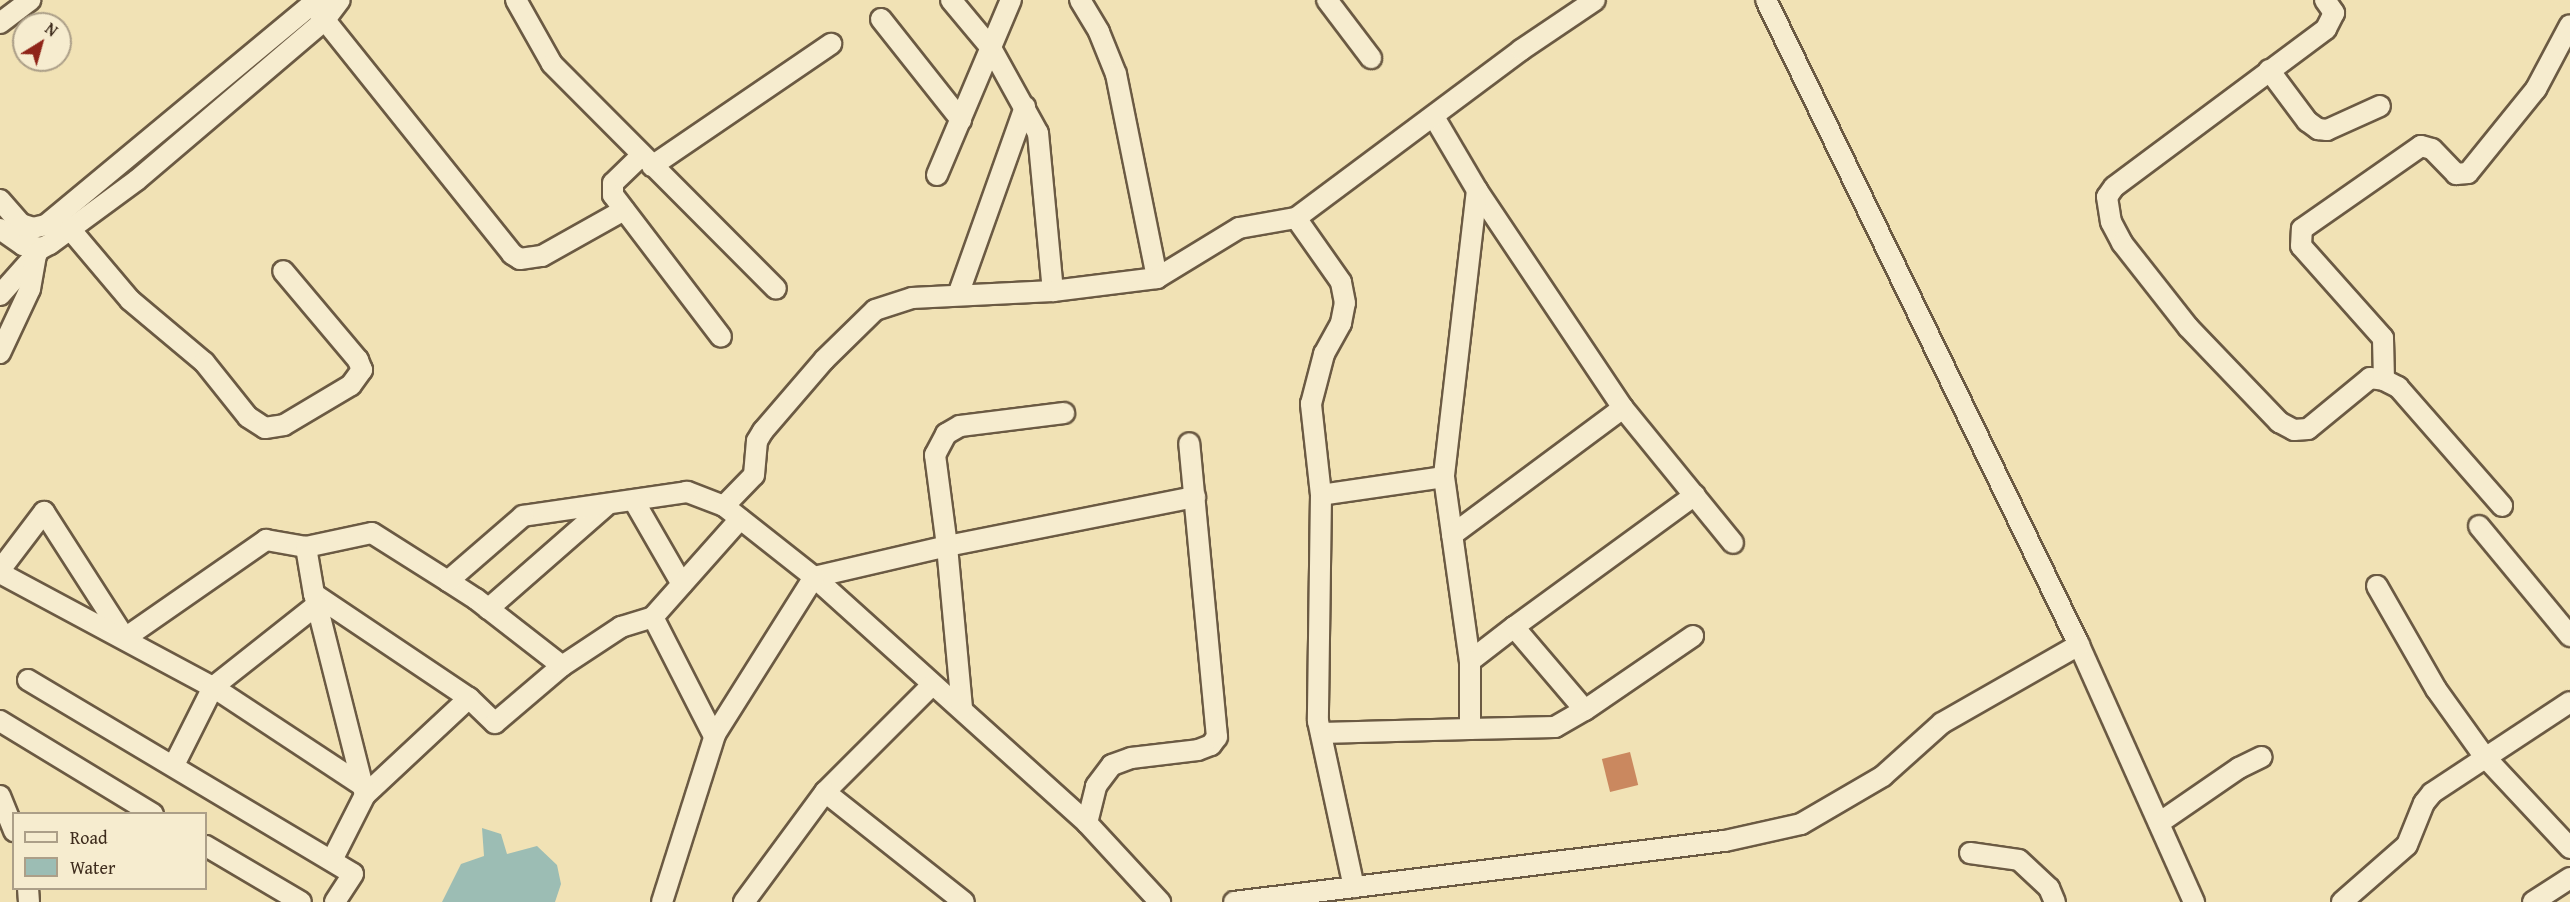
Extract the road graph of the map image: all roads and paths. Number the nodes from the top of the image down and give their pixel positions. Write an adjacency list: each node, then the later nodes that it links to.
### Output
1 (30, 0): 14 (street)
2 (340, 0): 13 (street)
3 (516, 0): 24 (street)
4 (951, 0): 17 (street)
5 (1011, 0): 17 (street)
6 (1080, 0): 35 (street)
7 (1327, 0): 18 (street)
8 (1595, 0): 22 (street)
9 (1766, 0): 72 (street)
10 (2325, 0): 19 (street)
11 (320, 2): 13 (street); 30 (street)
12 (881, 19): 23 (street)
13 (324, 21): 28 (street); 32 (street)
14 (0, 22)
15 (2570, 25): 42 (street)
16 (831, 44): 24 (street)
17 (991, 48): 21 (street); 23 (street)
18 (1371, 58)
19 (2269, 70): 20 (street); 42 (street)
20 (2380, 106)
21 (1025, 107): 37 (street); 39 (street)
22 (1434, 117): 26 (street); 29 (street)
23 (961, 120): 25 (street)
24 (646, 161): 28 (street); 36 (street)
25 (938, 175)
26 (1477, 190): 43 (street); 46 (street)
27 (0, 200): 30 (street)
28 (624, 210): 40 (street)
29 (1296, 218): 35 (street); 47 (street)
30 (46, 225): 33 (street)
31 (0, 228): 33 (street)
32 (70, 229): 33 (street); 34 (street)
33 (39, 251): 38 (street); 41 (street)
34 (284, 271)
35 (1157, 278): 37 (street)
36 (776, 289)
37 (1053, 291): 39 (street)
38 (0, 295)
39 (958, 295): 52 (street)
40 (721, 337)
41 (0, 352)
42 (2384, 380): 53 (street)
43 (1623, 408): 48 (street); 56 (street)
44 (1064, 413): 58 (street)
45 (1189, 443): 49 (street)
46 (1444, 477): 47 (street); 56 (street)
47 (1321, 495): 85 (street)
48 (1695, 495): 57 (street); 68 (street)
49 (1195, 497): 58 (street); 93 (street)
50 (634, 501): 51 (street); 52 (street); 63 (street)
51 (607, 505): 62 (street); 66 (street)
52 (724, 506): 54 (street)
53 (2502, 506)
54 (740, 519): 61 (street); 63 (street)
55 (2479, 526): 70 (street)
56 (1452, 535): 73 (street)
57 (1734, 543)
58 (947, 546): 61 (street); 79 (street)
59 (306, 547): 62 (street); 65 (street); 71 (street)
60 (0, 571): 71 (street); 71 (street)
61 (814, 577): 76 (street); 84 (street)
62 (448, 581): 66 (street)
63 (682, 584): 67 (street)
64 (2378, 586): 86 (street)
65 (315, 600): 77 (street); 78 (street); 89 (street)
66 (488, 609): 74 (street)
67 (653, 617): 74 (street); 84 (street)
68 (1514, 627): 73 (street); 80 (street)
69 (1693, 636): 80 (street)
70 (2570, 636)
71 (125, 638): 77 (street)
72 (2079, 645): 94 (street); 101 (street)
73 (1470, 661): 83 (street)
74 (562, 666): 78 (street)
75 (27, 680): 88 (street)
76 (932, 686): 79 (street); 90 (street)
77 (213, 687): 88 (street); 89 (street)
78 (469, 698): 89 (street)
79 (962, 708): 93 (street)
80 (1585, 710): 83 (street)
81 (2566, 712): 86 (street)
82 (0, 721): 92 (street)
83 (1470, 729): 85 (street)
84 (716, 732): 106 (street)
85 (1321, 734): 101 (street)
86 (2484, 756): 97 (street); 112 (street)
87 (2262, 758): 94 (street)
88 (174, 765): 99 (street)
89 (364, 790): 99 (street)
90 (825, 792): 103 (street); 107 (street)
91 (0, 796): 95 (street)
92 (151, 812)
93 (1087, 823): 108 (street)
94 (2159, 823): 111 (street)
95 (12, 826)
96 (207, 847): 104 (street)
97 (2570, 848)
98 (1970, 853): 110 (street)
99 (332, 860): 105 (street)
100 (2570, 878): 113 (street)
101 (1354, 887): 102 (street)
102 (1328, 896): 109 (street)
103 (752, 899)
104 (301, 902)
105 (335, 902)
106 (662, 902)
107 (964, 902)
108 (1160, 902)
109 (1234, 902)
110 (2055, 902)
111 (2194, 902)
112 (2342, 902)
113 (2533, 902)

